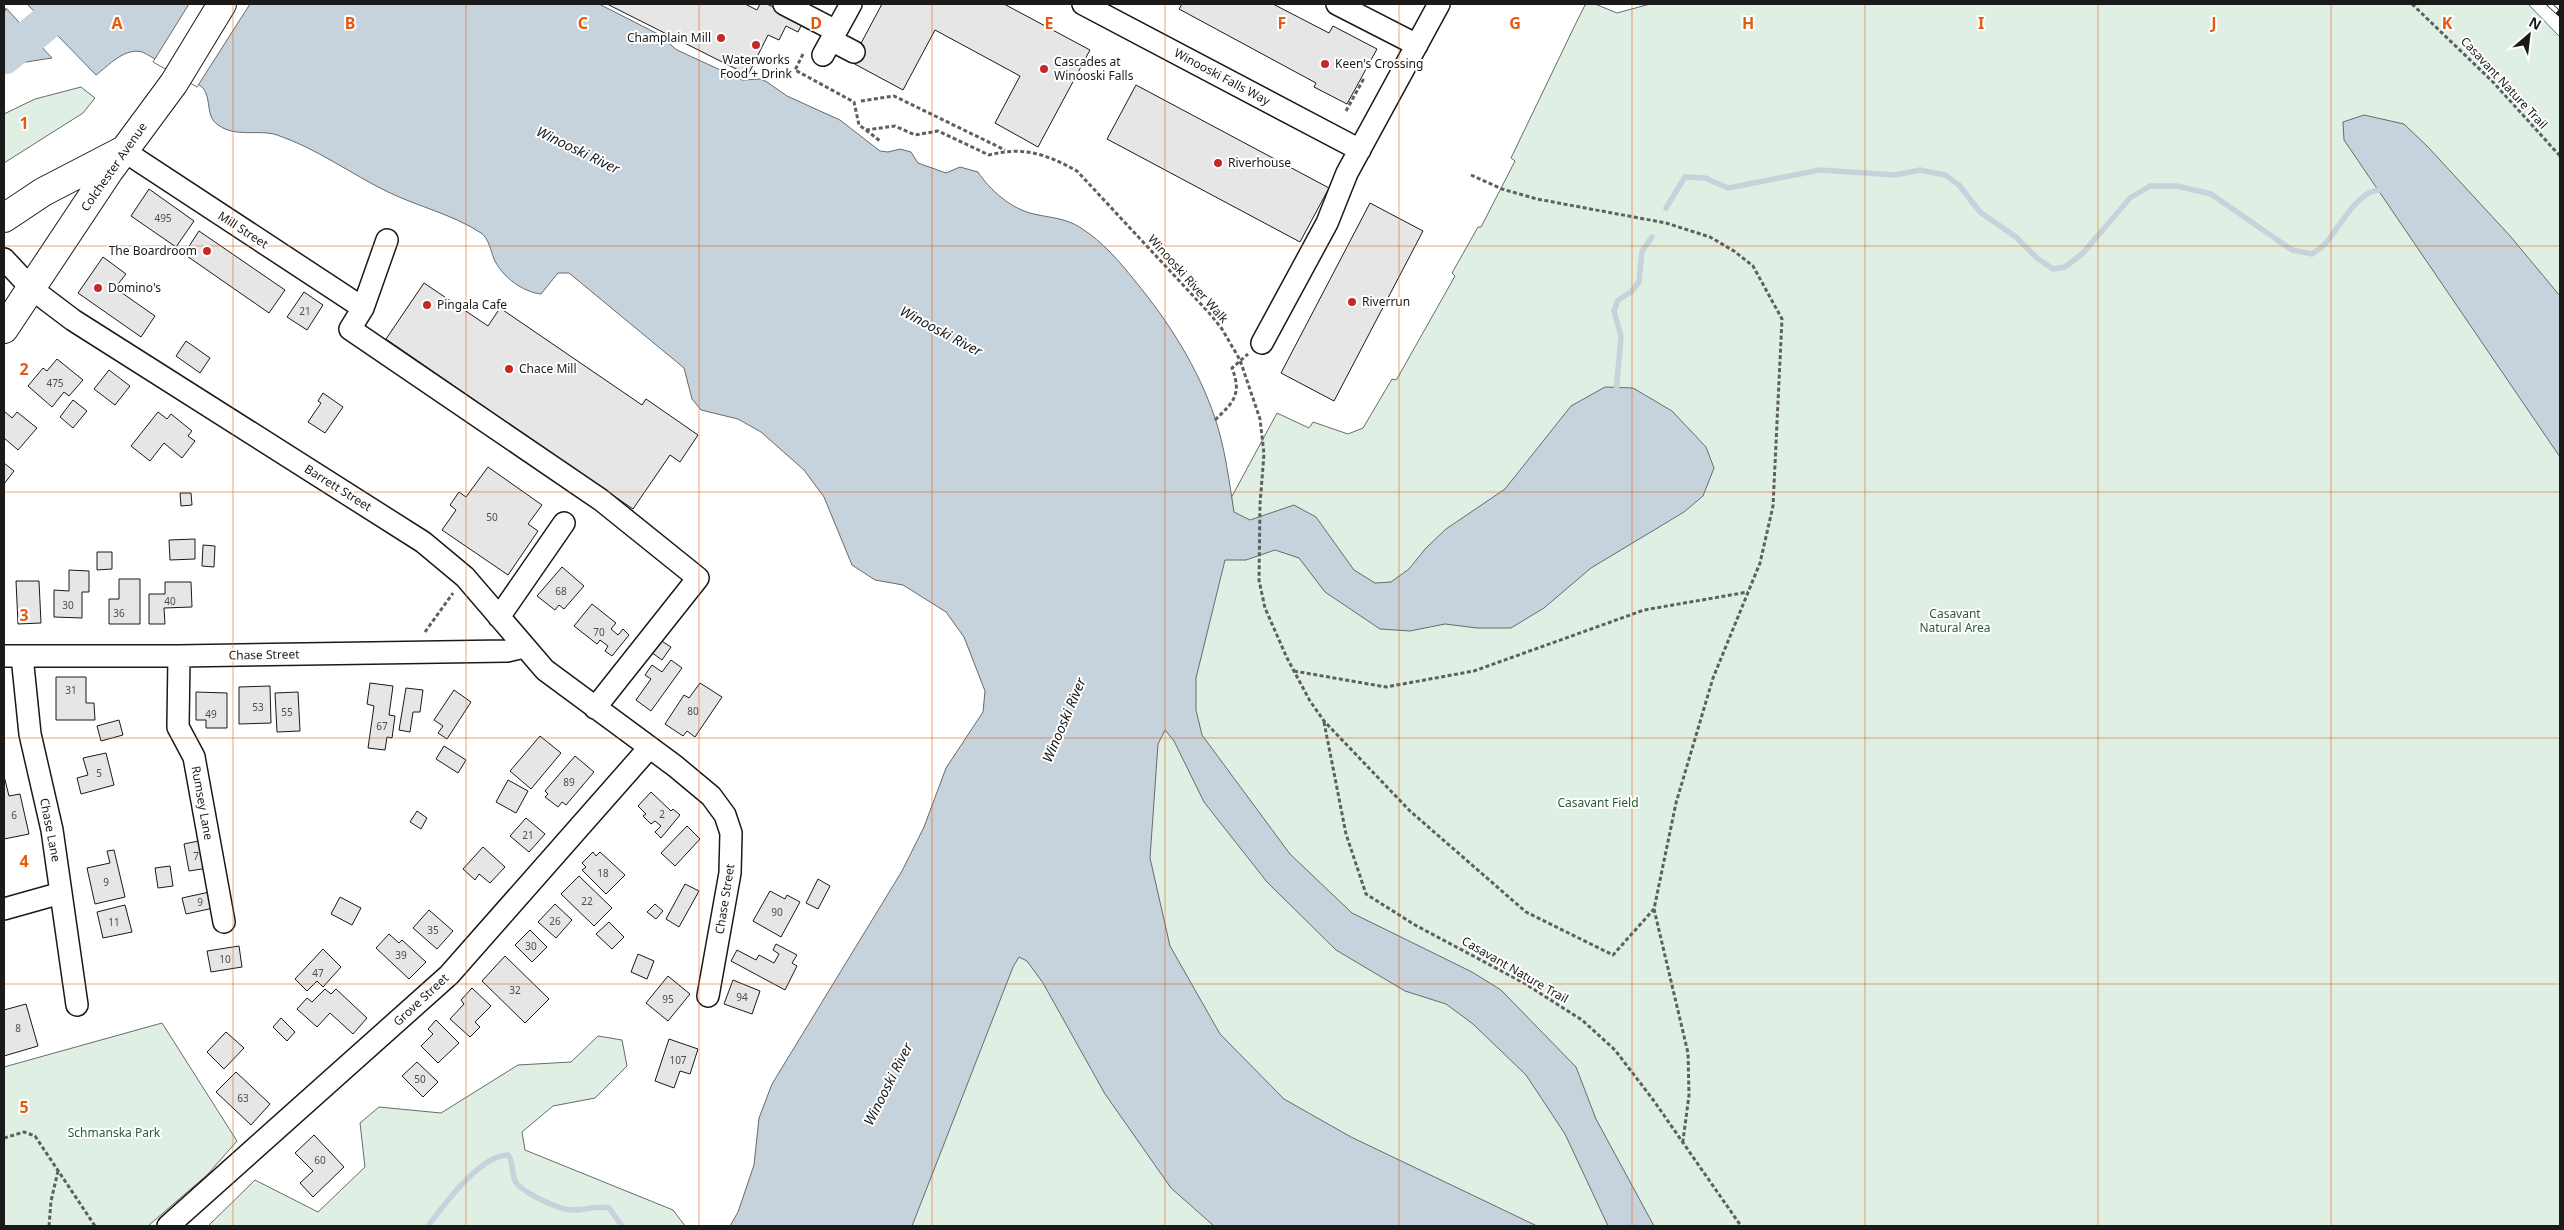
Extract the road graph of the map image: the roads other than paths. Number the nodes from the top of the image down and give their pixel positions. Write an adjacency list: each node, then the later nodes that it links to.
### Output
1 (222, 4): 10 (main road, Colchester Avenue)
2 (784, 4): 7 (street)
3 (851, 4): 7 (street)
4 (1084, 4): 11 (street, Winooski Falls Way)
5 (1337, 4): 8 (street)
6 (1439, 4): 8 (street)
7 (830, 42): 9 (street)
8 (1417, 45): 11 (street)
9 (854, 52)
10 (124, 150): 12 (main road); 15 (main road, Colchester Avenue); 16 (street, Mill Street)
11 (1360, 150): 18 (street)
12 (4, 218)
13 (387, 240): 16 (street)
14 (4, 259): 15 (street, Barrett Street)
15 (32, 289): 17 (main road, Colchester Avenue); 20 (street, Barrett Street)
16 (363, 308): 24 (street)
17 (4, 329)
18 (1262, 343)
19 (564, 522): 20 (street)
20 (499, 617): 21 (street, Barrett Street)
21 (524, 646): 23 (street, Chase Street); 24 (street, Barrett Street)
22 (13, 656): 23 (street, Chase Street); 26 (street, Chase Lane)
23 (179, 656): 28 (street, Rumsey Lane)
24 (595, 708): 25 (street, Barrett Street)
25 (649, 748): 29 (street, Chase Street); 31 (street, Grove Street)
26 (61, 893): 27 (street); 30 (street, Chase Lane)
27 (4, 910)
28 (224, 922)
29 (708, 996)
30 (77, 1005)
31 (168, 1226)

